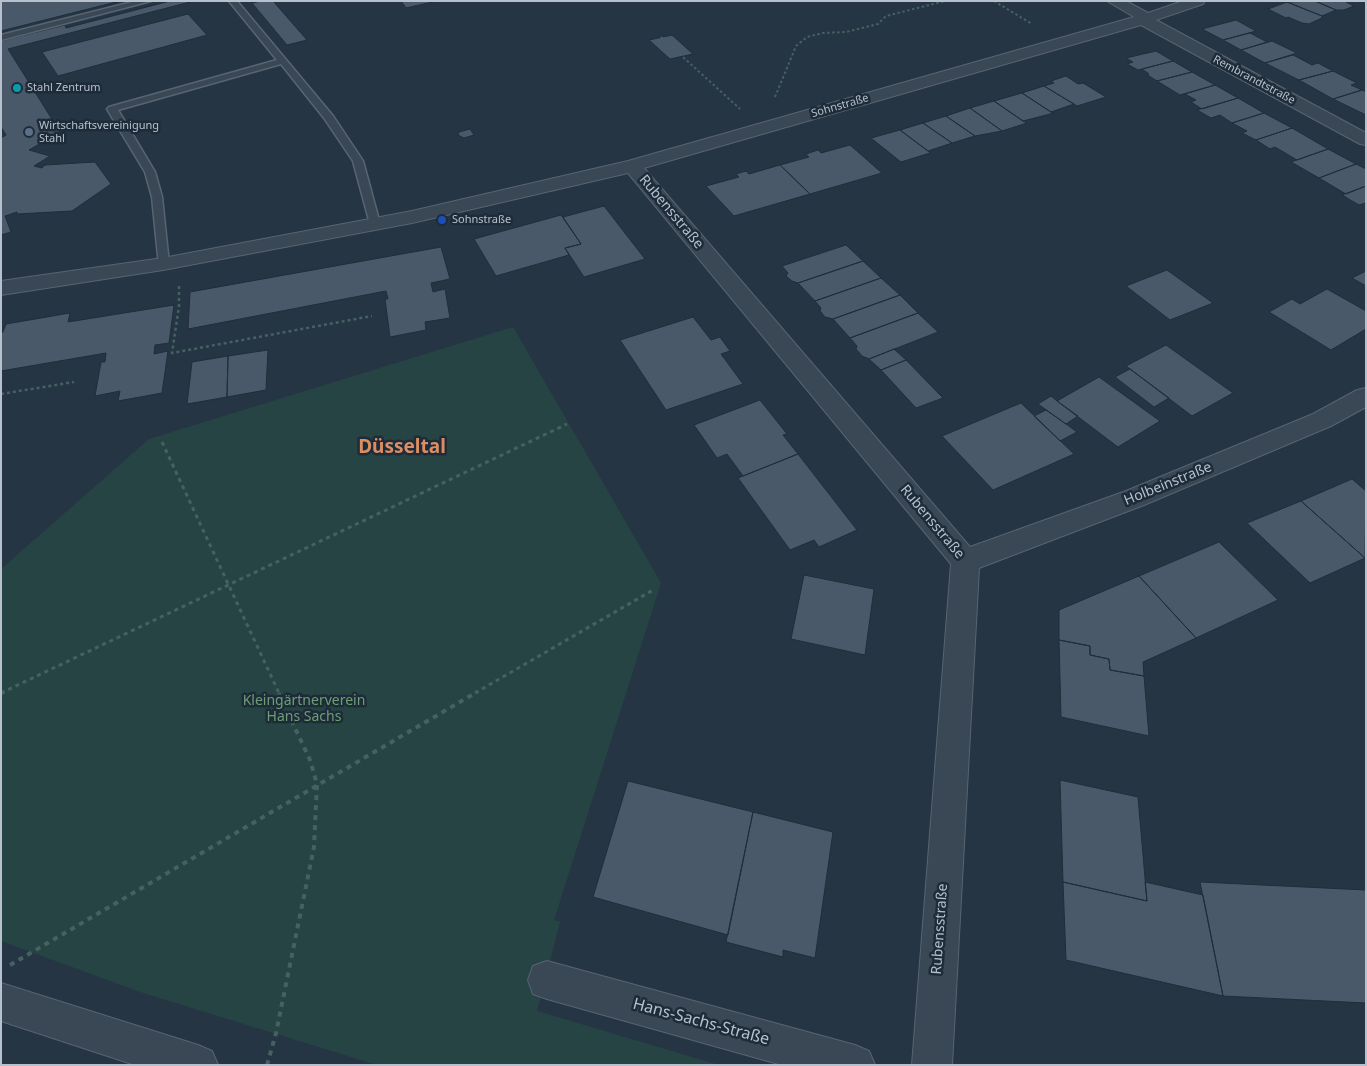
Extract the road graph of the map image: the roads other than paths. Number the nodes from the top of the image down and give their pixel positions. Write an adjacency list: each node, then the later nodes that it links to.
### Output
1 (147, 1): 6 (lane)
2 (233, 1): 7 (lane)
3 (1114, 1): 5 (street)
4 (1198, 1): 5 (street, Sohnstraße)
5 (1144, 19): 8 (street, Rembrandtstraße); 9 (street, Sohnstraße)
6 (1, 38)
7 (282, 61): 10 (lane); 11 (lane)
8 (1366, 140)
9 (632, 166): 10 (street, Sohnstraße); 14 (street, Rubensstraße)
10 (375, 224): 11 (street, Sohnstraße)
11 (172, 262): 12 (street, Sohnstraße)
12 (1, 288)
13 (1366, 396): 14 (street, Holbeinstraße)
14 (965, 561): 19 (street, Rubensstraße)
15 (547, 980): 18 (street, Hans-Sachs-Straße)
16 (5, 984): 17 (street)
17 (198, 1065)
18 (855, 1065)
19 (932, 1065)

